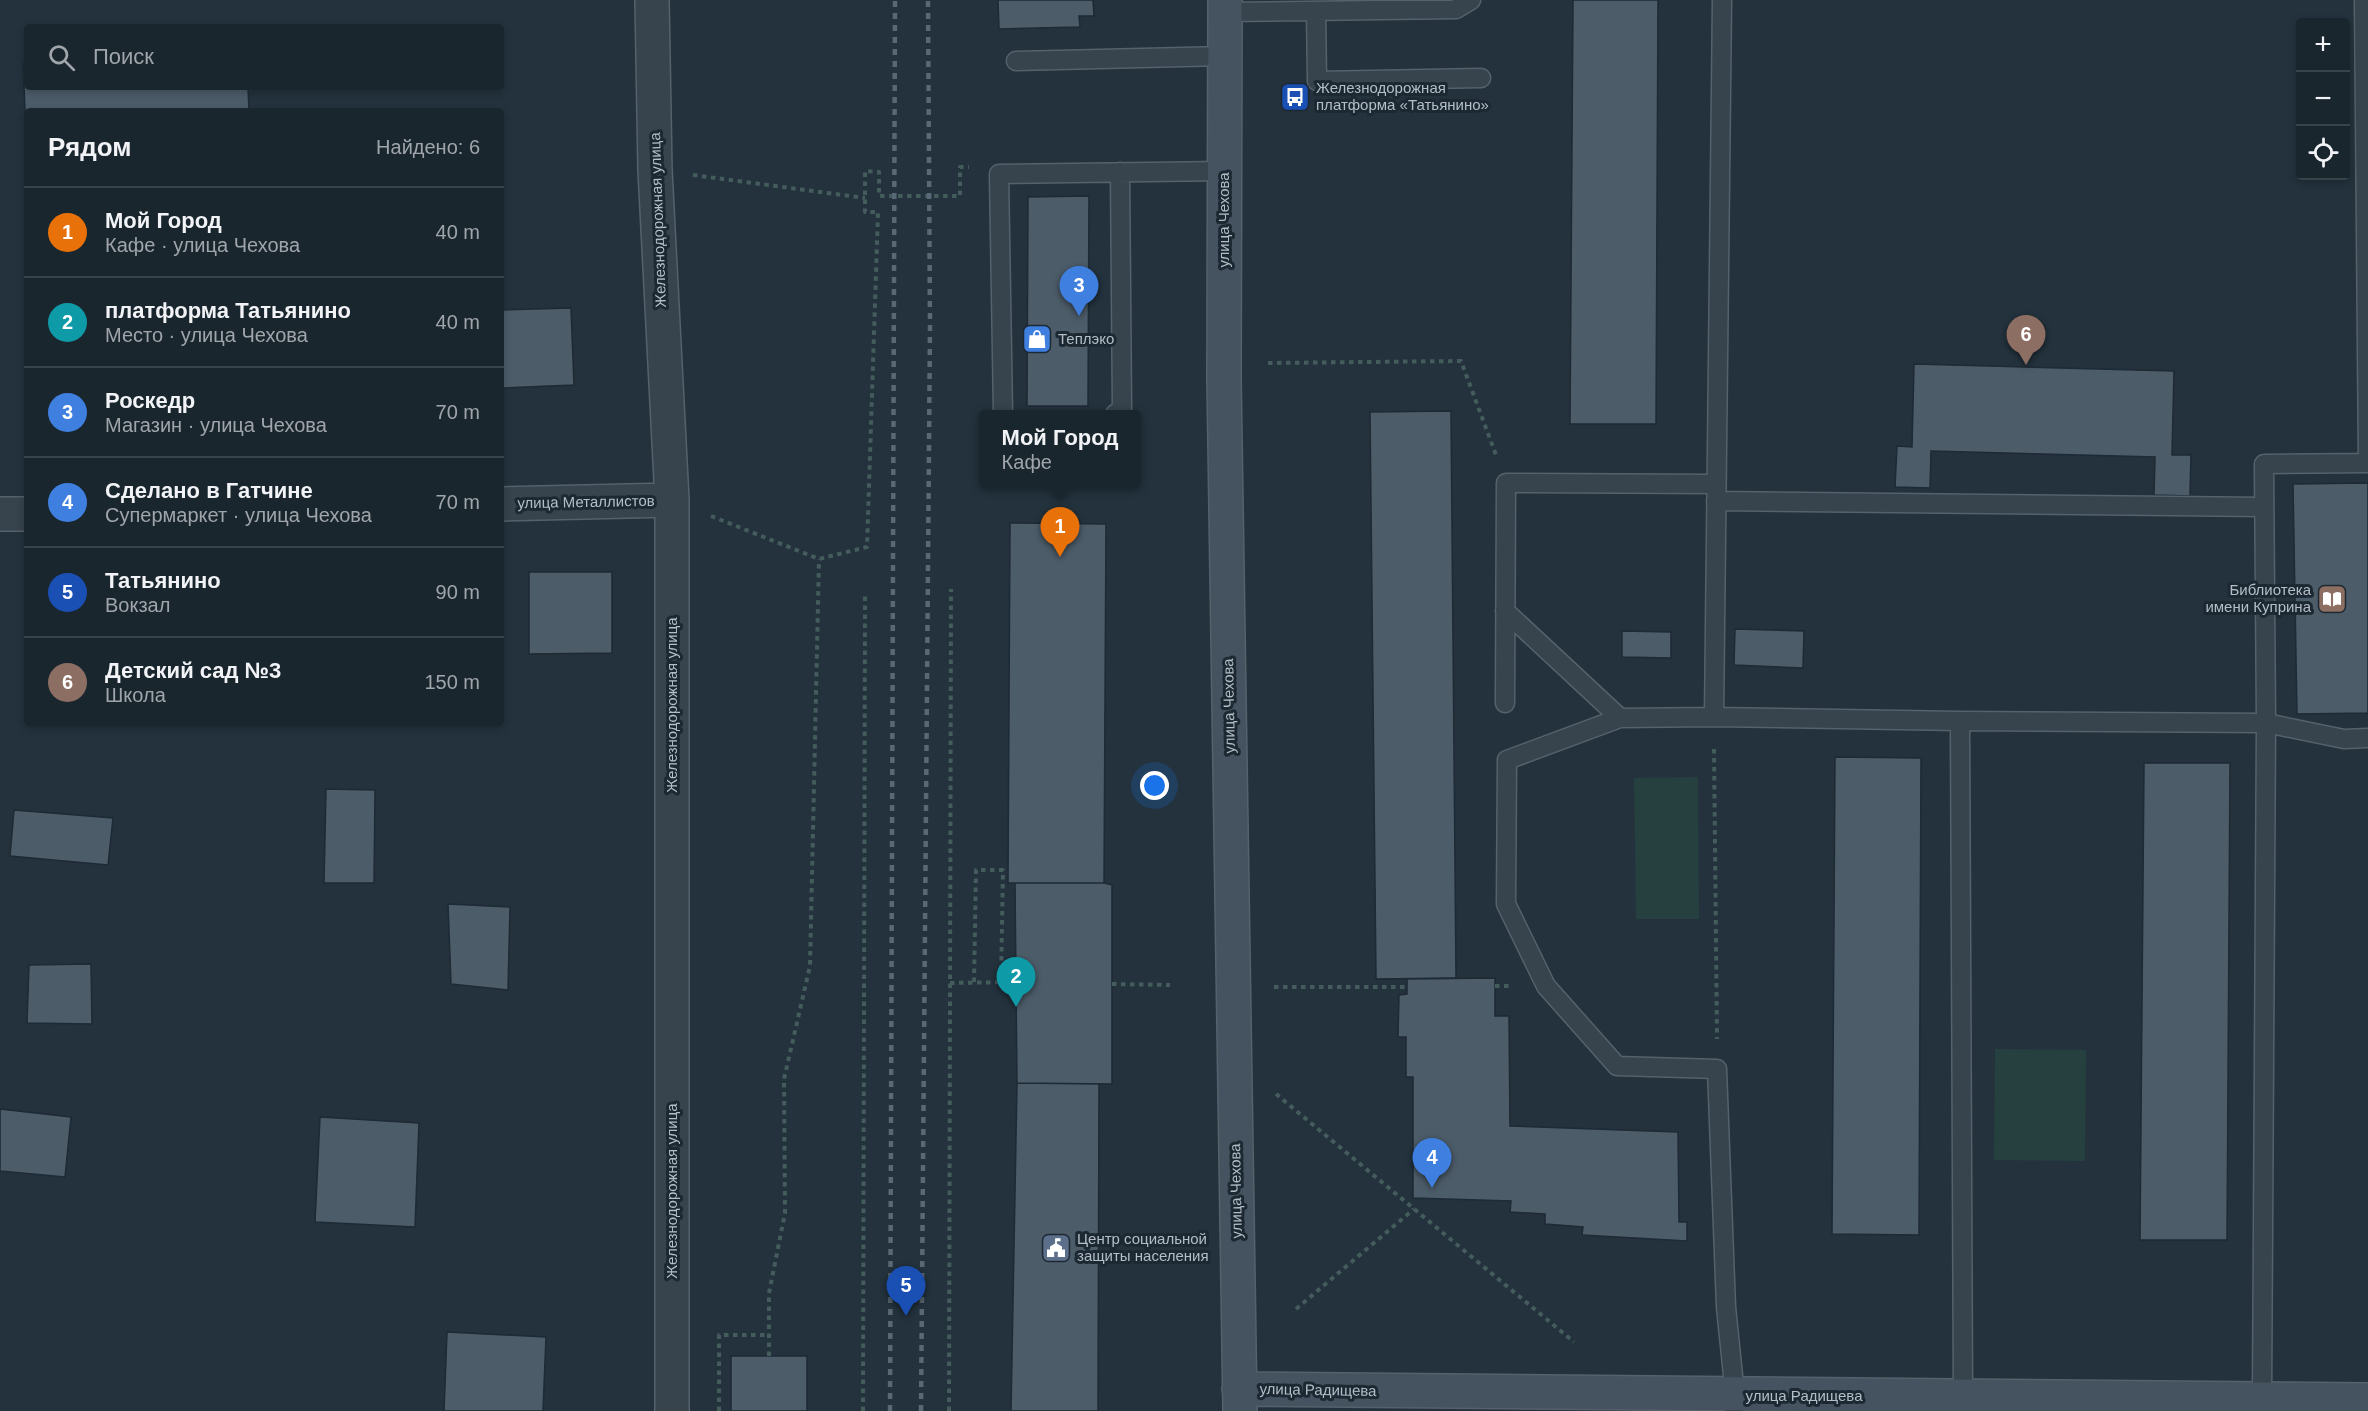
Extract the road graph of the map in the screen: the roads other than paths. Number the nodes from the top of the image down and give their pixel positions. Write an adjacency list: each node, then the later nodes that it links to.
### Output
1 (652, 0): 16 (street, Железнодорожная улица)
2 (1471, 0): 6 (lane)
3 (1722, 0): 15 (lane)
4 (2364, 0): 14 (lane)
5 (1225, 6): 6 (lane); 7 (street, улица Чехова)
6 (1316, 11): 9 (lane)
7 (1225, 56): 8 (lane); 10 (street, улица Чехова)
8 (1016, 61)
9 (1481, 78)
10 (1224, 171): 11 (lane); 30 (street, улица Чехова)
11 (1120, 172): 12 (lane); 13 (lane)
12 (1003, 410)
13 (1121, 410)
14 (2368, 463): 18 (lane)
15 (1716, 492): 18 (lane); 21 (lane); 24 (lane)
16 (672, 500): 17 (street, улица Металлистов); 35 (street, Железнодорожная улица)
17 (504, 504)
18 (2264, 507): 26 (lane)
19 (0, 514): 20 (street)
20 (24, 514)
21 (1505, 611): 22 (lane); 23 (lane)
22 (1505, 703)
23 (1620, 717): 24 (lane); 33 (lane)
24 (1714, 717): 25 (lane)
25 (1960, 721): 26 (lane); 28 (lane)
26 (2266, 723): 27 (lane); 29 (lane)
27 (2368, 738)
28 (1963, 1396): 29 (street, улица Радищева); 34 (street, улица Радищева)
29 (2262, 1398): 31 (street, улица Радищева)
30 (1240, 1400): 32 (street, улица Радищева)
31 (2368, 1400)
32 (1562, 1402): 33 (street, улица Радищева)
33 (1734, 1403): 34 (street, улица Радищева)
34 (1792, 1403)
35 (672, 1411)

